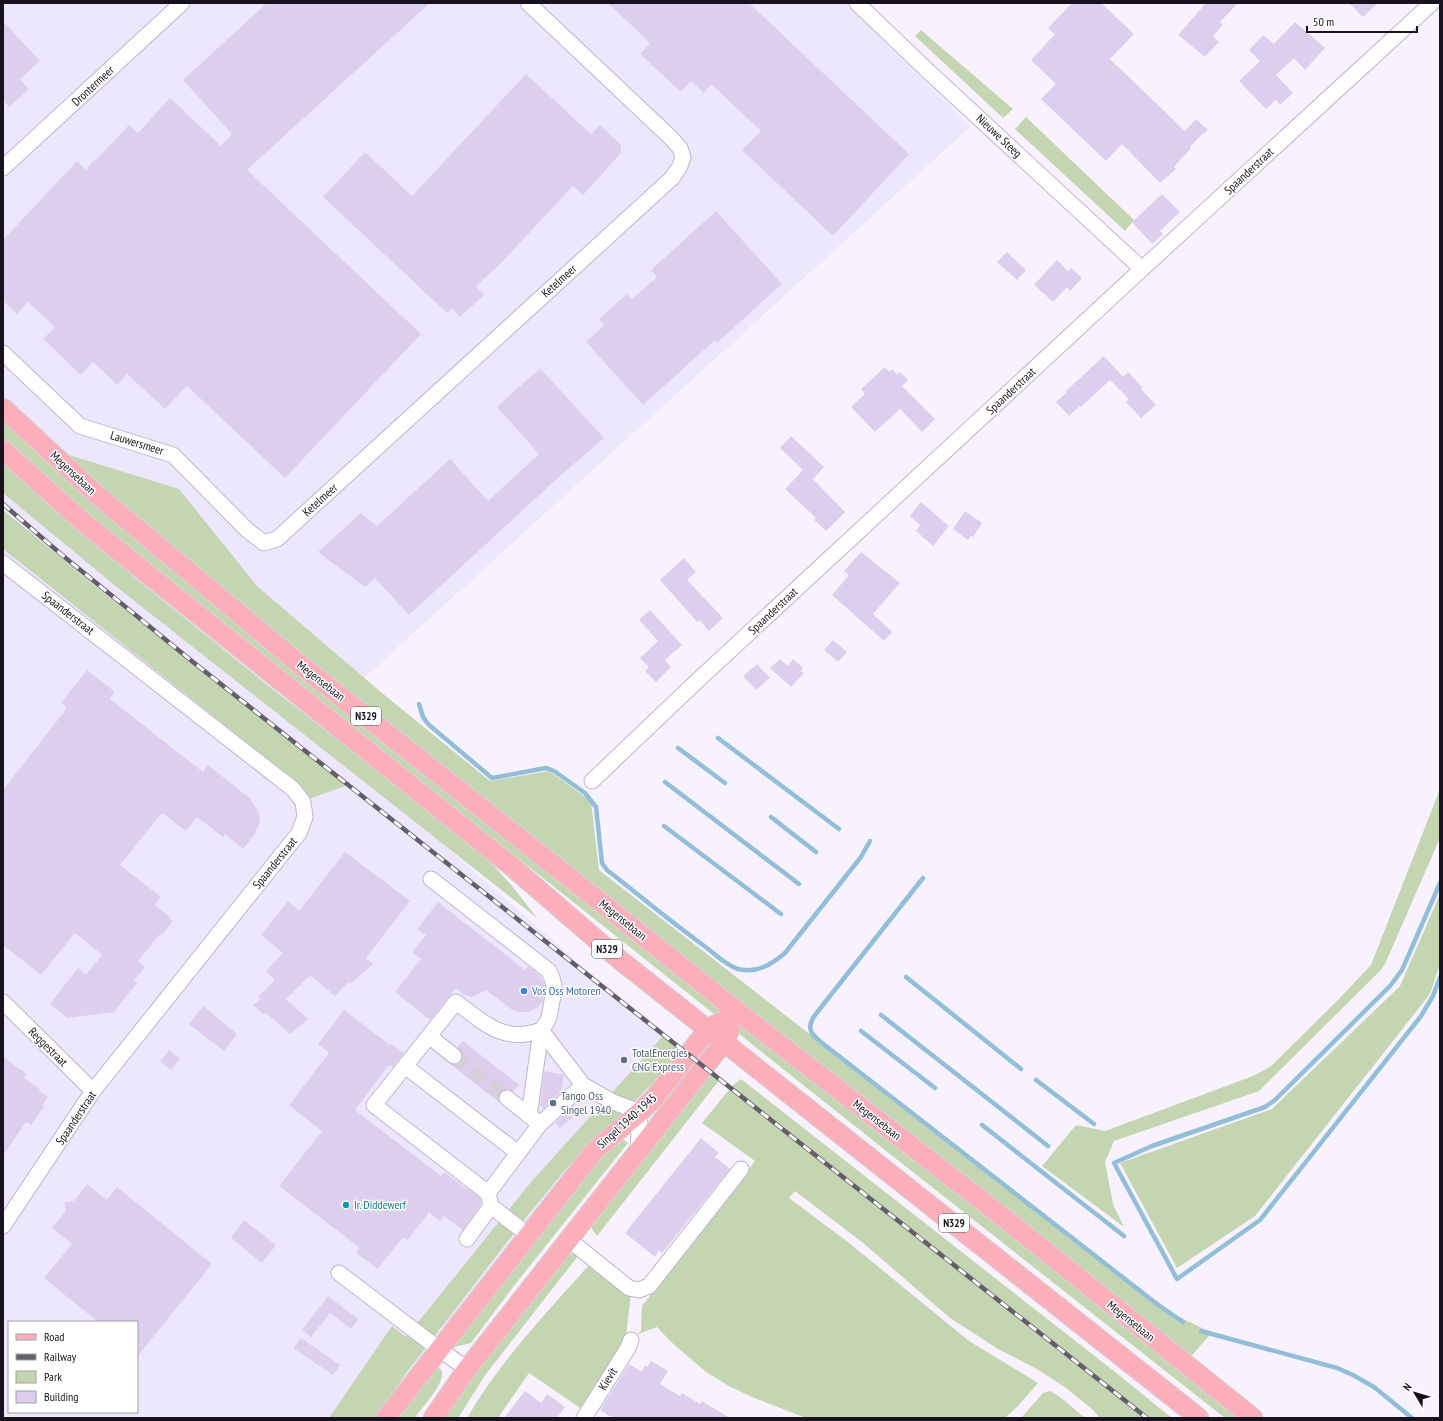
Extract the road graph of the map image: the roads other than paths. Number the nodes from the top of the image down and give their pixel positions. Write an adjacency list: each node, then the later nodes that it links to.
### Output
1 (182, 3): 5 (street, Drontermeer)
2 (528, 3): 10 (street, Ketelmeer)
3 (857, 3): 6 (street, Nieuwe Steeg)
4 (1432, 3): 6 (street, Spaanderstraat)
5 (3, 168)
6 (1142, 269): 12 (street, Spaanderstraat)
7 (3, 353): 10 (street, Lauwersmeer)
8 (3, 408): 15 (main road, Megensebaan / N329)
9 (3, 450): 16 (main road, Megensebaan / N329)
10 (264, 543)
11 (3, 562): 23 (street, Spaanderstraat)
12 (592, 781)
13 (431, 880): 17 (street)
14 (3, 1002): 23 (street, Reggestraat)
15 (738, 1012): 16 (main road, Singel 1940-1945); 19 (main road, Singel 1940-1945); 43 (main road, Megensebaan / N329)
16 (708, 1029): 19 (main road, Megensebaan / N329); 25 (main road, Singel 1940-1945)
17 (541, 1030): 18 (street); 22 (street); 26 (street)
18 (429, 1036): 20 (street); 21 (street)
19 (724, 1042): 27 (main road, Singel 1940-1945); 42 (main road, Megensebaan / N329)
20 (454, 1056)
21 (406, 1066): 28 (street); 30 (street)
22 (582, 1085): 25 (street); 26 (street)
23 (93, 1091): 31 (street, Spaanderstraat)
24 (507, 1098): 26 (street)
25 (640, 1112): 27 (street); 32 (main road, Singel 1940-1945)
26 (535, 1120): 28 (street)
27 (638, 1150): 34 (main road, Singel 1940-1945)
28 (518, 1153): 30 (street)
29 (741, 1169): 34 (street)
30 (490, 1200): 32 (street); 33 (street)
31 (3, 1226)
32 (528, 1235): 37 (main road, Singel 1940-1945)
33 (467, 1239)
34 (568, 1239): 38 (main road, Singel 1940-1945)
35 (338, 1273): 37 (street)
36 (632, 1340): 41 (street, Kievit)
37 (439, 1349): 38 (street); 39 (main road, Singel 1940-1945)
38 (467, 1369): 40 (main road, Singel 1940-1945)
39 (386, 1418)
40 (433, 1418)
41 (584, 1418)
42 (1199, 1418)
43 (1253, 1418)

